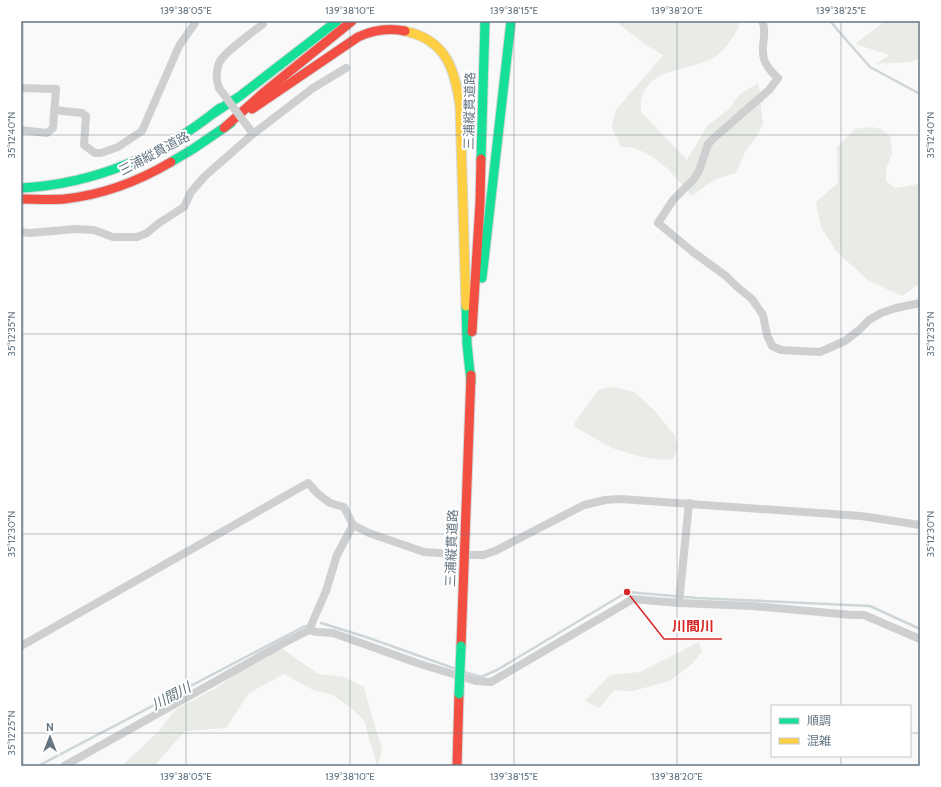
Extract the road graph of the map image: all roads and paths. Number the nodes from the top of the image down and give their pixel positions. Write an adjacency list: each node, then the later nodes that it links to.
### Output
1 (195, 21): 12 (street)
2 (262, 21): 16 (street, bridge)
3 (327, 21): 13 (main road)
4 (337, 21): 13 (main road)
5 (352, 21): 14 (main road)
6 (479, 21): 19 (main road, 三浦縦貫道路)
7 (484, 21): 19 (main road, 三浦縦貫道路)
8 (511, 21): 22 (main road)
9 (762, 21): 21 (street)
10 (346, 68): 16 (street)
11 (21, 88): 12 (street)
12 (54, 110): 15 (street)
13 (214, 113): 17 (main road, 三浦縦貫道路)
14 (224, 128): 18 (main road, 三浦縦貫道路); 23 (main road)
15 (21, 130)
16 (252, 133): 20 (street)
17 (21, 188)
18 (21, 199)
19 (477, 202): 22 (main road, 三浦縦貫道路)
20 (21, 232)
21 (920, 303)
22 (472, 366): 23 (main road, 三浦縦貫道路)
23 (471, 382): 34 (main road, 三浦縦貫道路, bridge)
24 (689, 503): 26 (street); 28 (street); 29 (street)
25 (353, 525): 27 (street); 30 (street); 32 (street)
26 (920, 525)
27 (453, 554)
28 (472, 555)
29 (679, 601): 30 (street); 31 (street)
30 (308, 630): 33 (street)
31 (920, 639)
32 (21, 646)
33 (64, 766)
34 (456, 766)

